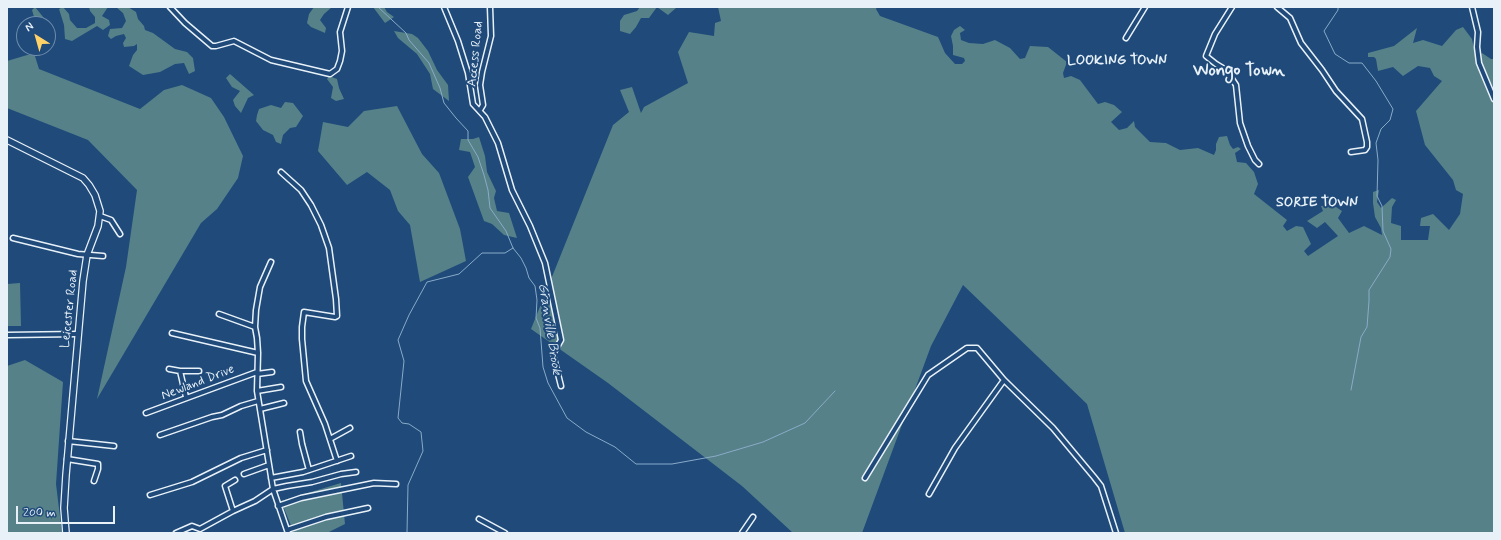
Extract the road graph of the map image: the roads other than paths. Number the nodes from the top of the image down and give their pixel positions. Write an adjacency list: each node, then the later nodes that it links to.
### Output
1 (170, 7): 2 (street)
2 (348, 7)
3 (444, 7): 11 (street, Access Road)
4 (490, 7): 11 (street, Access Road)
5 (1145, 7): 9 (street)
6 (1232, 7): 14 (street)
7 (1278, 7): 13 (street)
8 (1472, 7): 10 (street)
9 (1126, 38)
10 (1494, 99)
11 (480, 110): 34 (street)
12 (7, 140): 16 (street, Leicester Road)
13 (1352, 152)
14 (1259, 164)
15 (281, 172): 45 (street)
16 (100, 216): 17 (street); 19 (street, Leicester Road)
17 (120, 234)
18 (13, 238): 19 (street)
19 (87, 255): 20 (street); 25 (street, Leicester Road)
20 (103, 256)
21 (271, 262): 23 (street)
22 (219, 314): 23 (street)
23 (255, 327): 27 (street)
24 (172, 333): 27 (street)
25 (78, 334): 26 (street); 46 (street, Leicester Road)
26 (7, 335)
27 (258, 353): 32 (street)
28 (169, 369): 29 (street)
29 (180, 371): 30 (street); 37 (street)
30 (199, 372)
31 (272, 372): 32 (street, Newland Drive)
32 (257, 373): 36 (street); 37 (street, Newland Drive)
33 (1004, 380): 57 (street); 62 (street); 74 (street)
34 (561, 386)
35 (281, 388): 36 (street)
36 (257, 391): 38 (street)
37 (186, 397): 41 (street, Newland Drive)
38 (258, 401): 40 (street); 44 (street)
39 (284, 403): 40 (street)
40 (260, 409): 48 (street)
41 (146, 413)
42 (350, 428): 45 (street)
43 (300, 432): 53 (street)
44 (160, 435)
45 (330, 438): 51 (street)
46 (68, 441): 47 (street); 50 (street, Leicester Road)
47 (114, 446)
48 (267, 450): 52 (street); 63 (street)
49 (351, 456): 51 (street)
50 (67, 459): 59 (street); 70 (street, Leicester Road)
51 (337, 461): 53 (street)
52 (269, 464): 55 (street); 56 (street)
53 (308, 470): 56 (street)
54 (356, 472): 61 (street)
55 (244, 474)
56 (271, 478): 61 (street)
57 (866, 478)
58 (235, 480): 66 (street)
59 (94, 481)
60 (396, 484): 64 (street)
61 (273, 490): 64 (street); 66 (street)
62 (929, 494)
63 (150, 495)
64 (278, 506): 69 (street)
65 (368, 508): 69 (street)
66 (233, 511): 71 (street)
67 (753, 517): 73 (street)
68 (479, 519): 72 (street)
69 (287, 531)
70 (66, 533)
71 (176, 533)
72 (505, 533)
73 (742, 533)
74 (1116, 533)

